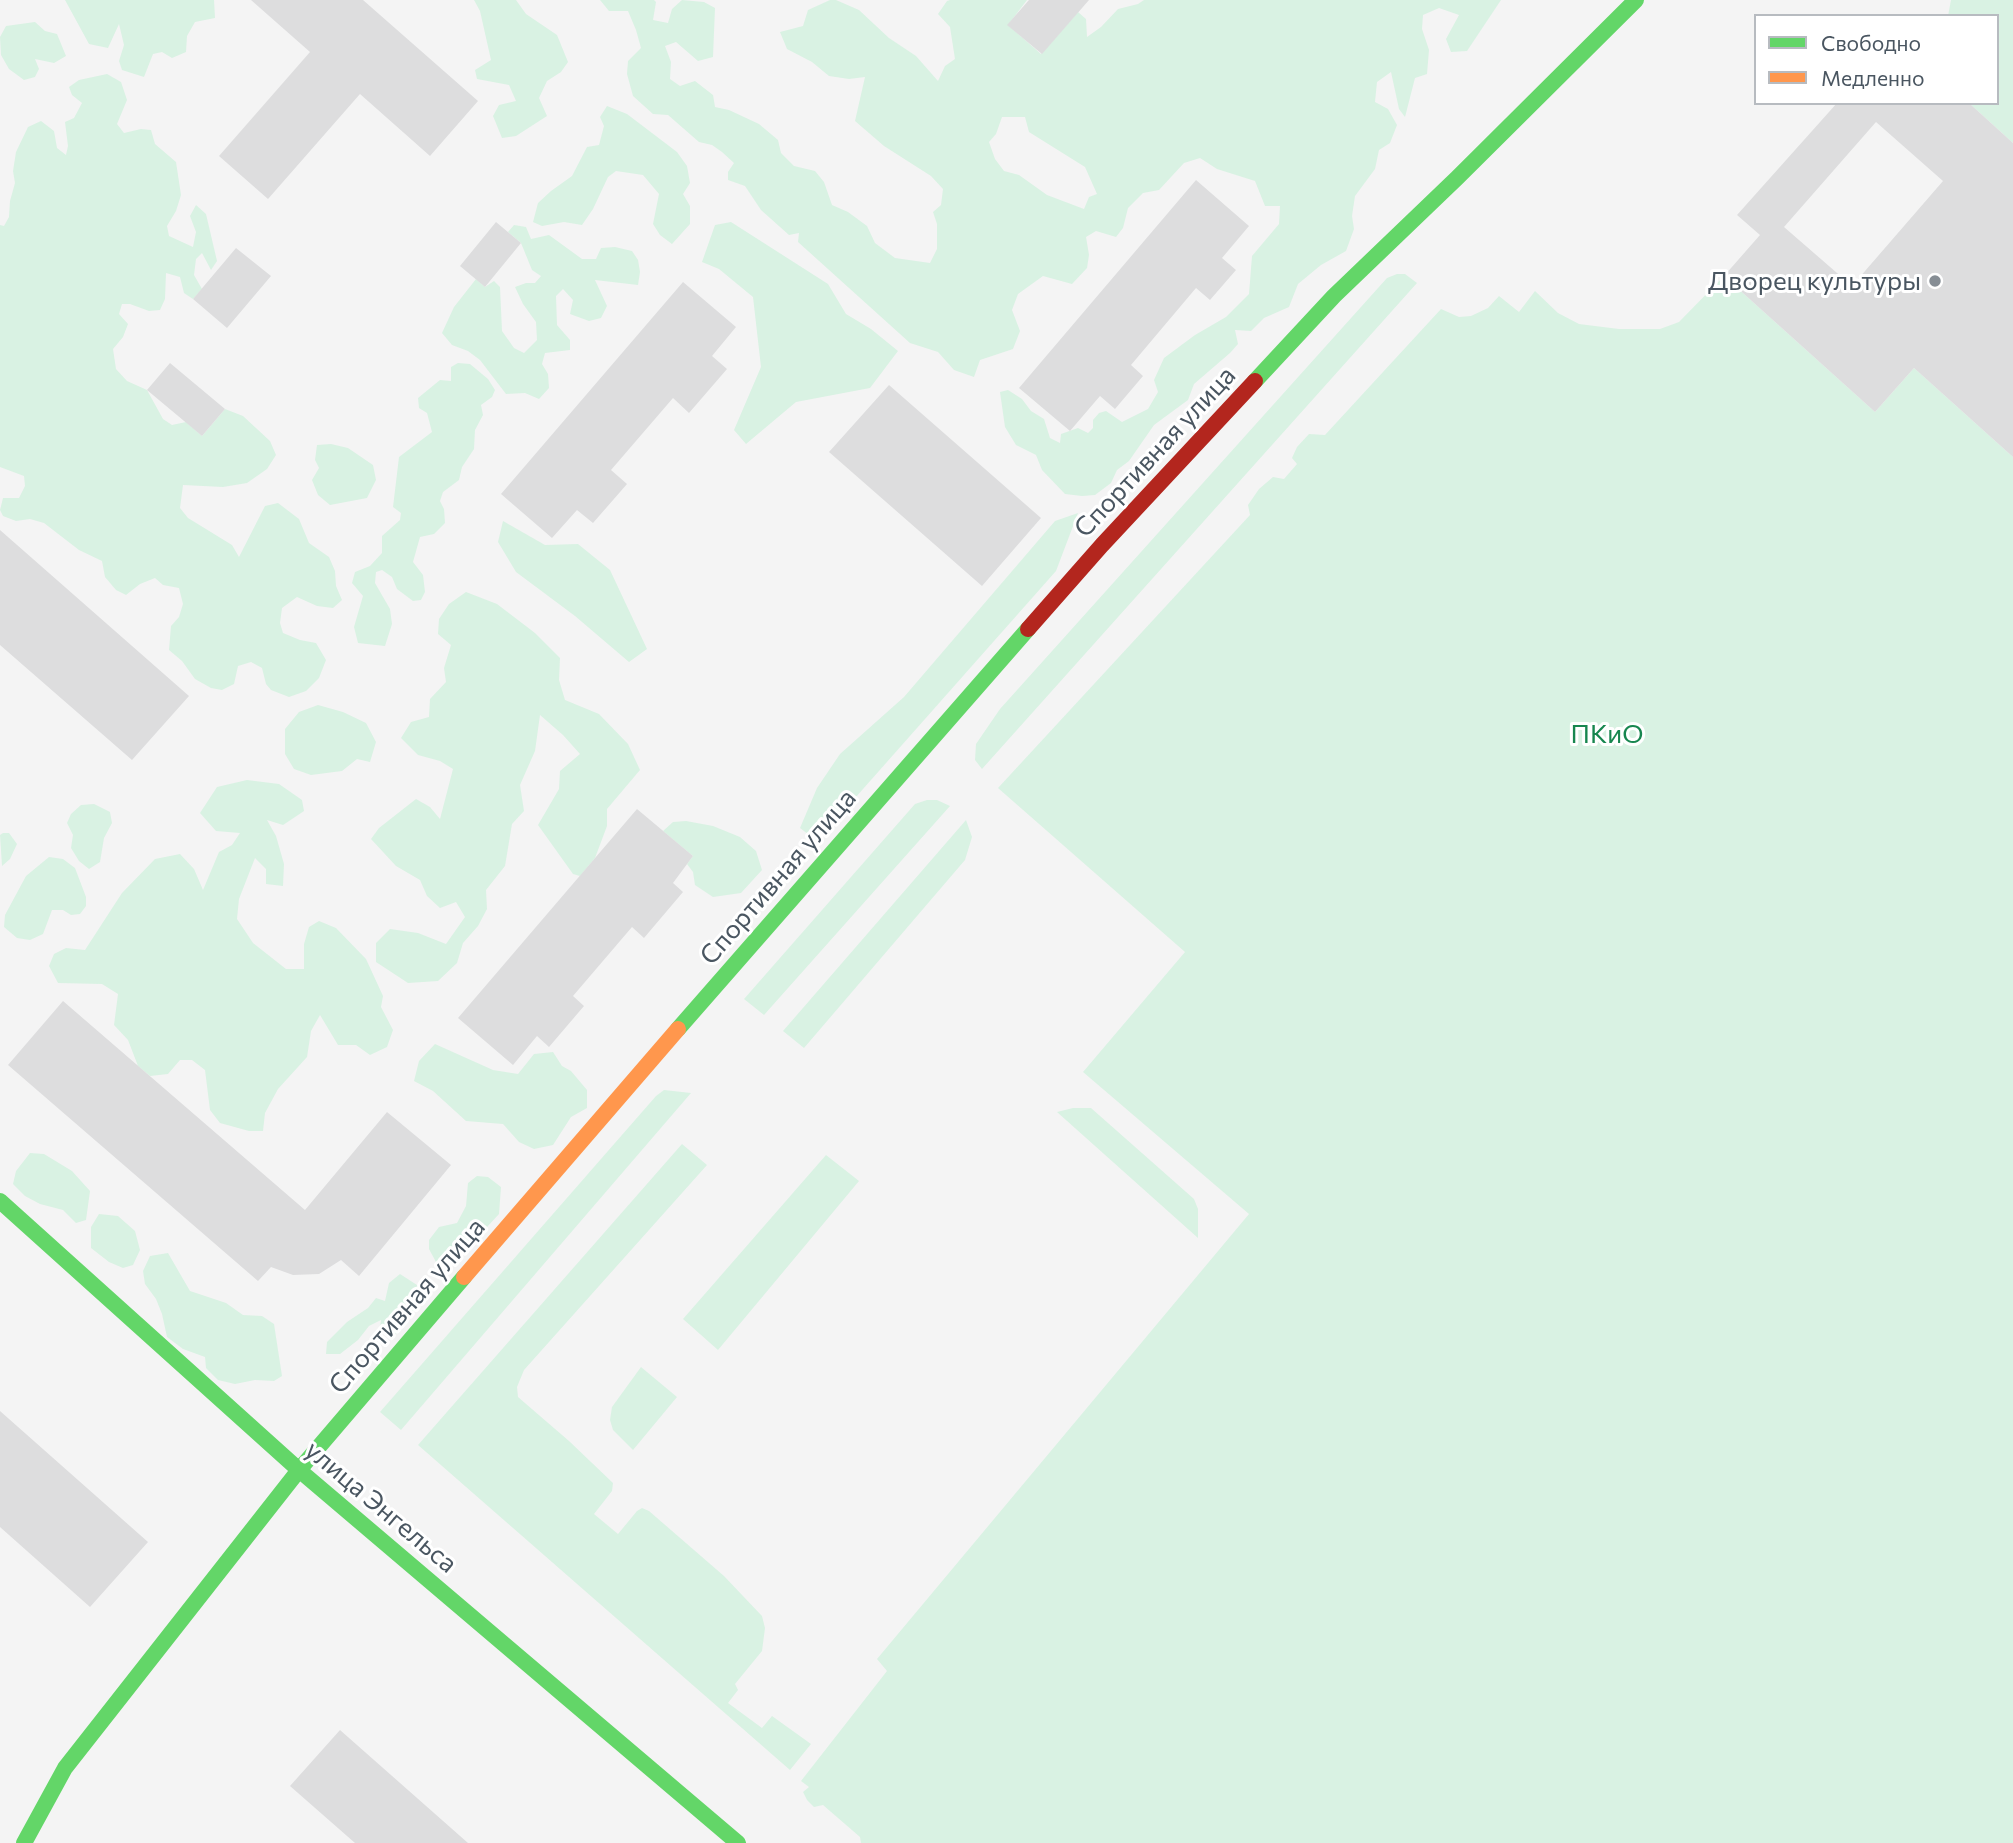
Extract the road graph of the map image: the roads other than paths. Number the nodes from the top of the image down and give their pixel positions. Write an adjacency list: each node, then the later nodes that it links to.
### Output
1 (1636, 0): 3 (street, Спортивная улица)
2 (0, 1201): 3 (street, улица Энгельса)
3 (299, 1470): 4 (street, Спортивная улица); 5 (street, улица Энгельса)
4 (24, 1843)
5 (738, 1843)

